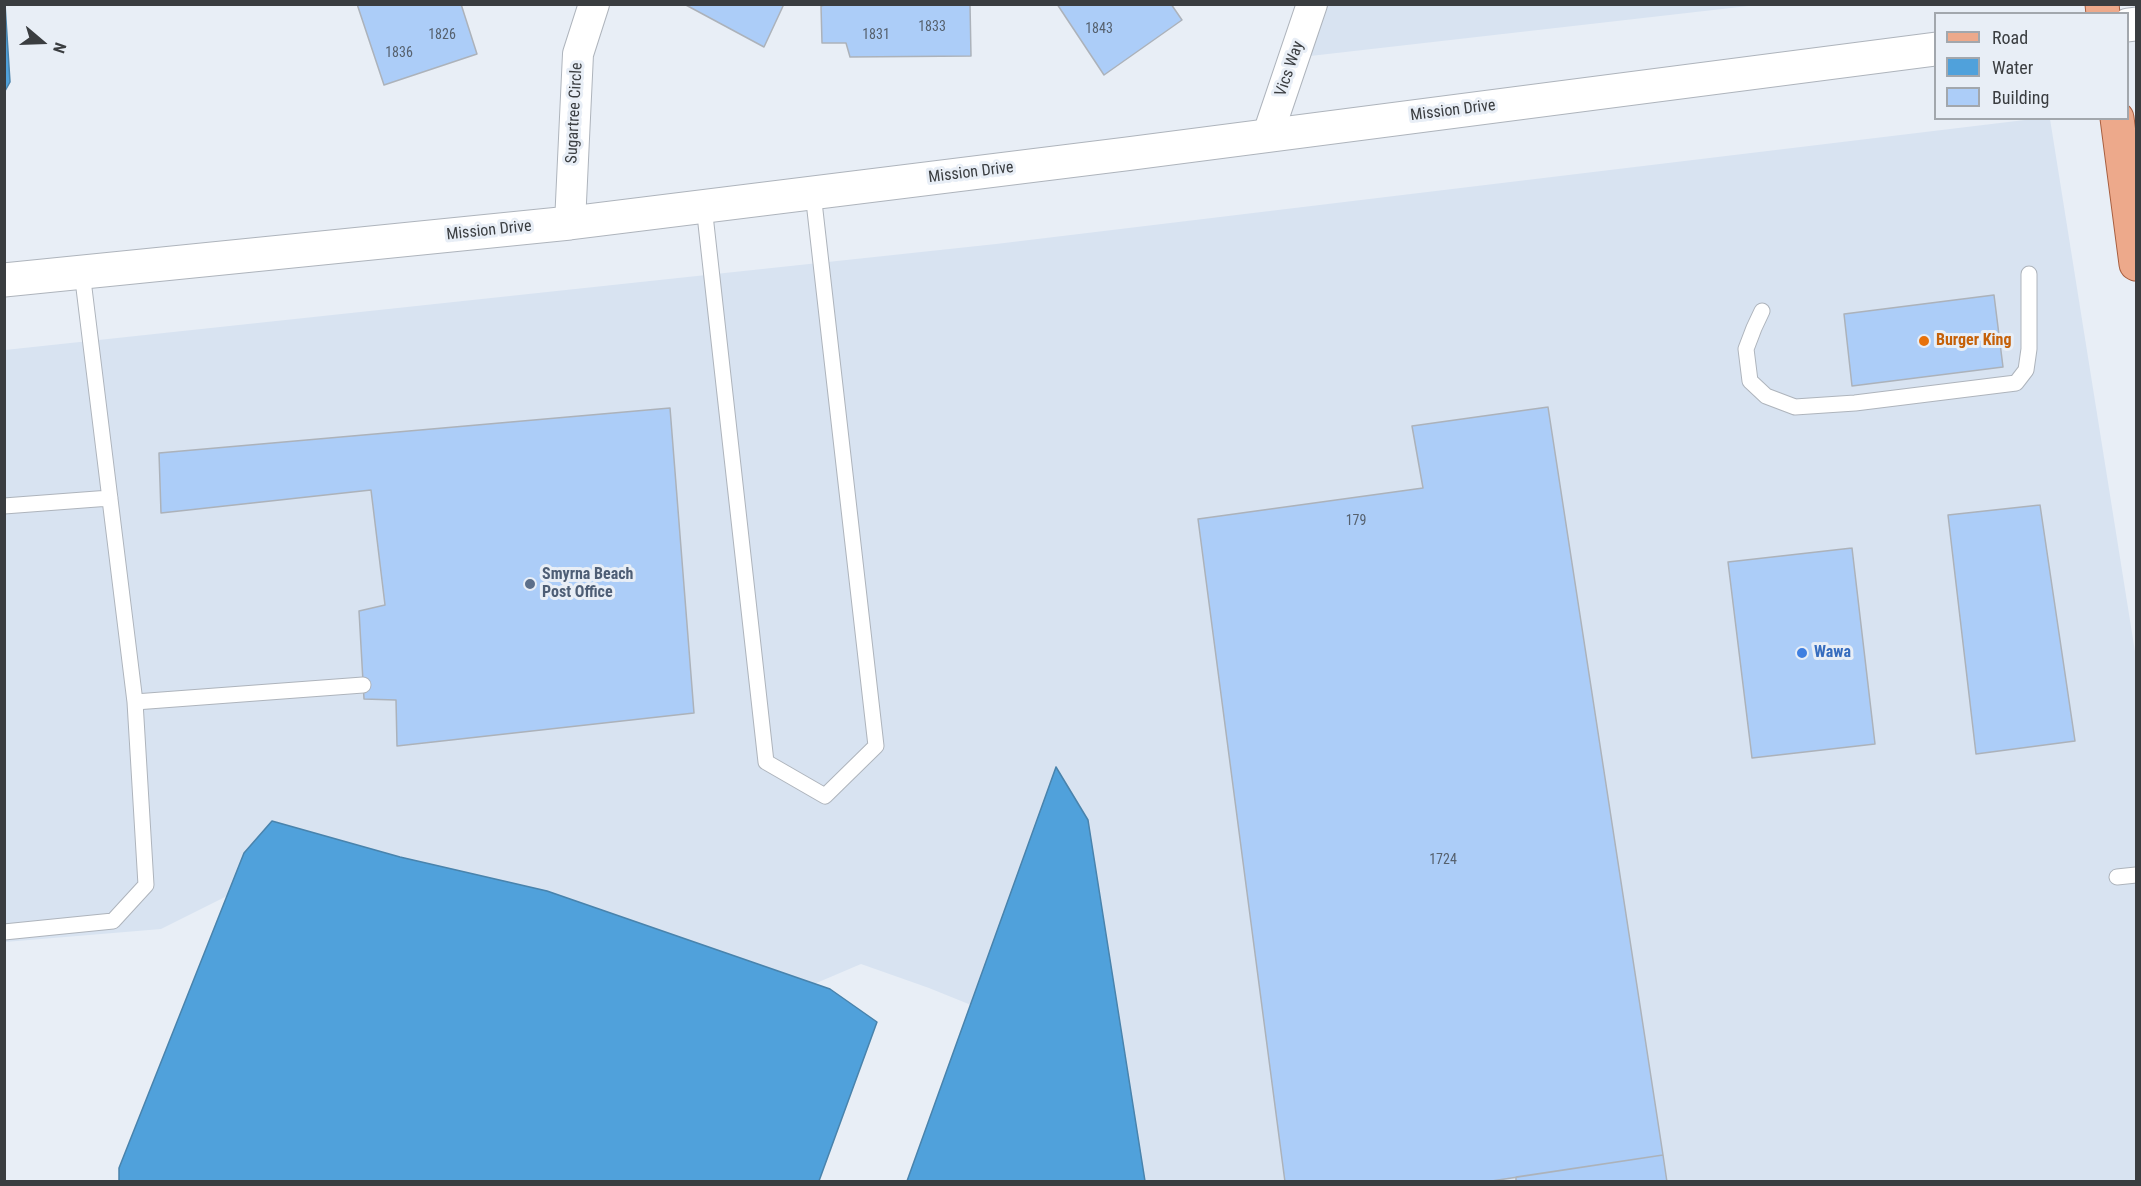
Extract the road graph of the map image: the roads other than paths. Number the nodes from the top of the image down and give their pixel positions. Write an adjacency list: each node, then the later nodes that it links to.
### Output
1 (594, 4): 8 (street, Sugartree Circle)
2 (1312, 4): 5 (street, Vics Way)
3 (1934, 49): 5 (street, Mission Drive)
4 (2117, 120): 9 (main road)
5 (1268, 134): 6 (street, Mission Drive)
6 (813, 193): 7 (street, Mission Drive); 7 (lane)
7 (704, 206): 8 (street, Mission Drive)
8 (570, 223): 10 (street, Mission Drive)
9 (2136, 264)
10 (82, 272): 12 (street, Mission Drive); 14 (lane)
11 (2029, 274): 13 (lane)
12 (4, 279)
13 (1762, 312)
14 (110, 498): 15 (lane); 17 (lane)
15 (4, 506)
16 (363, 685): 17 (lane)
17 (135, 702): 20 (lane)
18 (2136, 875): 19 (lane)
19 (2117, 877)
20 (4, 932)

